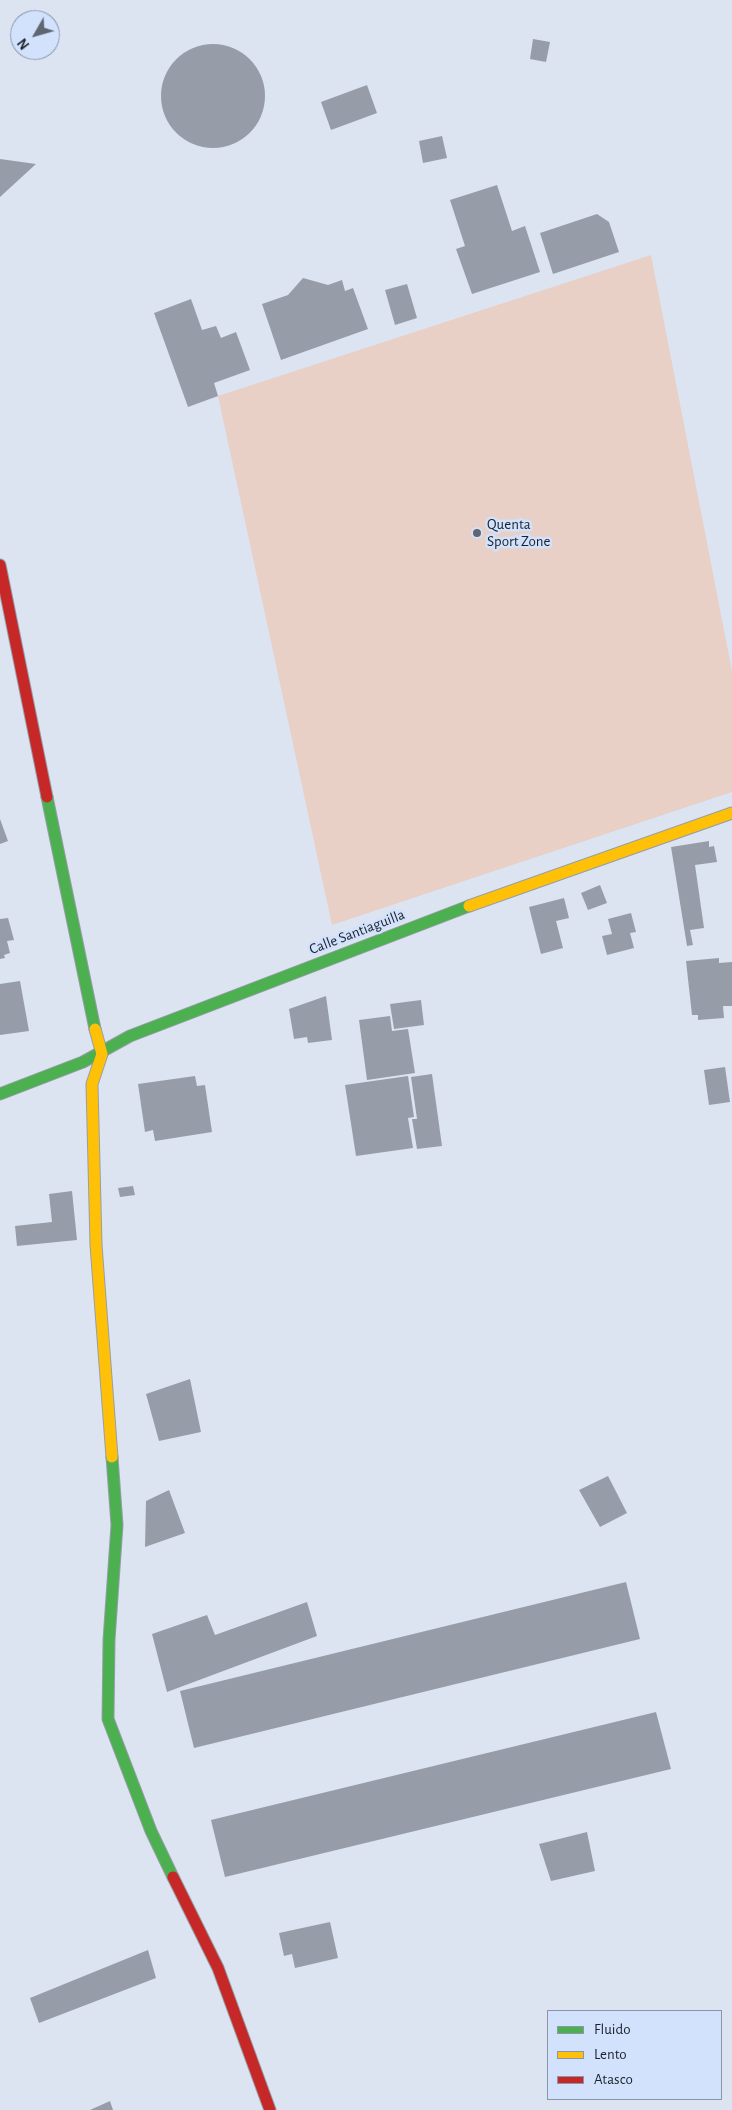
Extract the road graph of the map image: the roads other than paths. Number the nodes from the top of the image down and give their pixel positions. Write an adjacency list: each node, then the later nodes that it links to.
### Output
1 (0, 565): 3 (street)
2 (732, 813): 3 (street, Calle Santiaguilla)
3 (102, 1054): 4 (street, Calle Santiaguilla); 5 (street)
4 (0, 1094)
5 (270, 2110)

